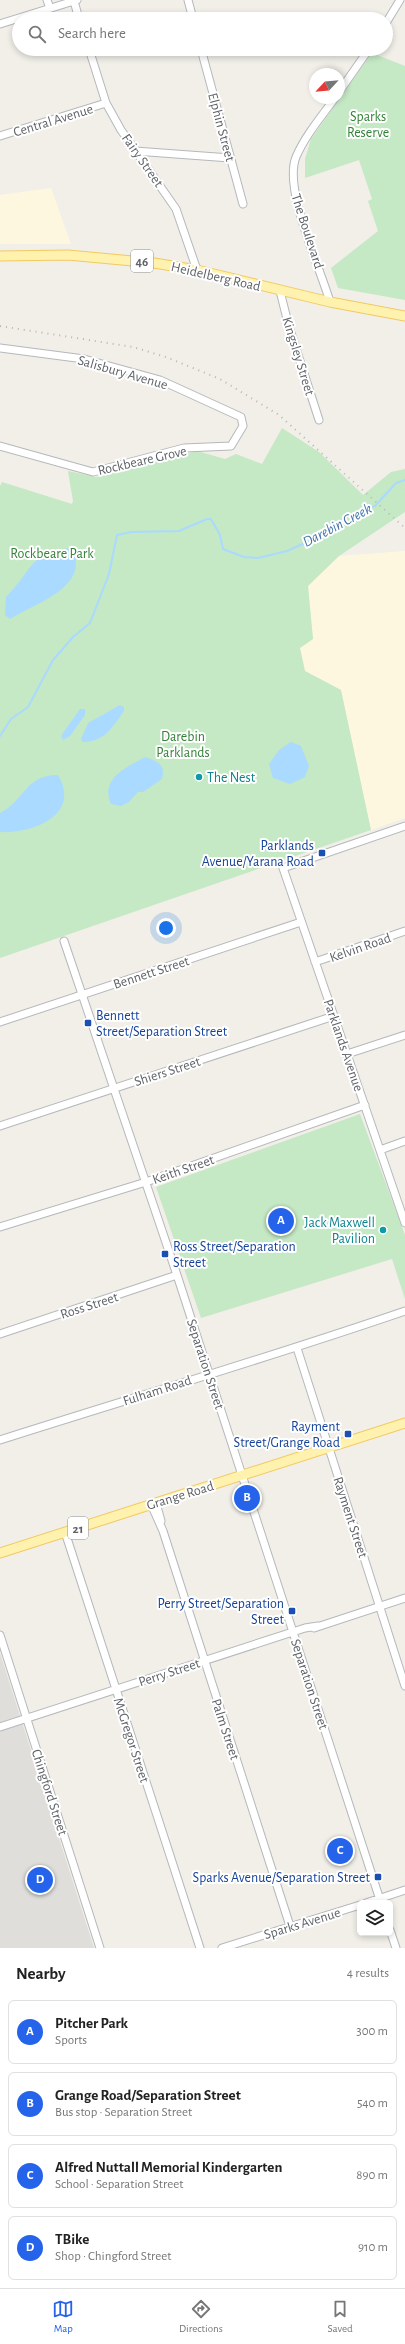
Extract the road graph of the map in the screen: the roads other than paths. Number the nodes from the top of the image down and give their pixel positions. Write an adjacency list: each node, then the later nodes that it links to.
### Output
1 (48, 0): 5 (street)
2 (188, 0): 8 (street)
3 (400, 0): 9 (street)
4 (76, 1): 5 (street); 7 (street)
5 (50, 8): 6 (street)
6 (38, 12)
7 (78, 12)
8 (191, 12)
9 (393, 12)
10 (12, 20): 11 (street)
11 (0, 24)
12 (91, 56): 16 (street, Fairy Street)
13 (203, 56): 20 (street, Elphin Street)
14 (362, 56): 15 (street)
15 (345, 83)
16 (106, 103): 18 (street, Central Avenue); 19 (street, Fairy Street)
17 (331, 104): 25 (street, The Boulevard)
18 (0, 136)
19 (135, 151): 20 (street); 23 (street, Fairy Street)
20 (230, 158): 21 (street, Elphin Street)
21 (243, 204)
22 (0, 256): 23 (main road, Heidelberg Road / 46)
23 (197, 270): 24 (main road, Heidelberg Road / 46)
24 (280, 291): 25 (main road, Heidelberg Road / 46); 29 (street, Kingsley Street)
25 (330, 302): 26 (main road, Heidelberg Road / 46)
26 (405, 316)
27 (0, 348): 28 (street, Salisbury Avenue)
28 (241, 417): 30 (street, Rockbeare Grove)
29 (319, 420)
30 (0, 446)
31 (405, 826): 32 (street, Parklands Avenue)
32 (301, 922): 35 (street, Parklands Avenue); 36 (street, Bennett Street)
33 (405, 931): 35 (street, Kelvin Road)
34 (64, 941): 36 (street, Separation Street)
35 (315, 962): 37 (street, Parklands Avenue)
36 (83, 995): 38 (street, Bennett Street); 41 (street, Separation Street)
37 (334, 1016): 40 (street, Parklands Avenue); 41 (street, Shiers Street)
38 (0, 1022)
39 (405, 1035): 40 (street)
40 (347, 1054): 42 (street, Parklands Avenue)
41 (115, 1088): 43 (street, Shiers Street); 46 (street, Separation Street)
42 (365, 1105): 45 (street, Parklands Avenue); 46 (street, Keith Street)
43 (0, 1126)
44 (405, 1141): 45 (street)
45 (380, 1150): 47 (street, Parklands Avenue)
46 (146, 1182): 48 (street, Keith Street); 49 (street, Separation Street)
47 (405, 1223)
48 (0, 1228)
49 (177, 1275): 51 (street, Ross Street); 53 (street, Separation Street)
50 (405, 1312): 52 (street, Fulham Road)
51 (0, 1334)
52 (297, 1348): 53 (street, Fulham Road); 56 (street, Rayment Street)
53 (209, 1373): 55 (street, Fulham Road); 57 (street, Separation Street)
54 (405, 1423): 56 (main road, Grange Road / 21)
55 (0, 1440)
56 (329, 1447): 57 (main road, Grange Road / 21); 62 (street, Rayment Street)
57 (243, 1475): 58 (main road, Grange Road / 21); 63 (street, Separation Street)
58 (154, 1503): 59 (main road, Grange Road / 21); 65 (street, Palm Street)
59 (65, 1532): 60 (main road, Grange Road / 21); 67 (street, McGregor Street)
60 (0, 1553)
61 (405, 1598): 62 (street, Perry Street)
62 (380, 1606): 63 (street, Perry Street); 66 (street, Rayment Street)
63 (294, 1634): 65 (street, Perry Street); 71 (street, Separation Street)
64 (0, 1635): 68 (street, Chingford Street)
65 (204, 1661): 67 (street, Perry Street); 74 (street, Palm Street)
66 (405, 1686)
67 (115, 1690): 68 (street, Perry Street); 77 (street, McGregor Street)
68 (27, 1719): 69 (street, Perry Street); 76 (street, Chingford Street)
69 (0, 1727)
70 (405, 1890): 72 (street)
71 (380, 1900)
72 (382, 1900)
73 (357, 1906): 74 (street, Sparks Avenue)
74 (290, 1926): 78 (street, Sparks Avenue)
75 (392, 1936): 79 (street)
76 (100, 1948)
77 (200, 1948)
78 (222, 1948)
79 (396, 1948)

